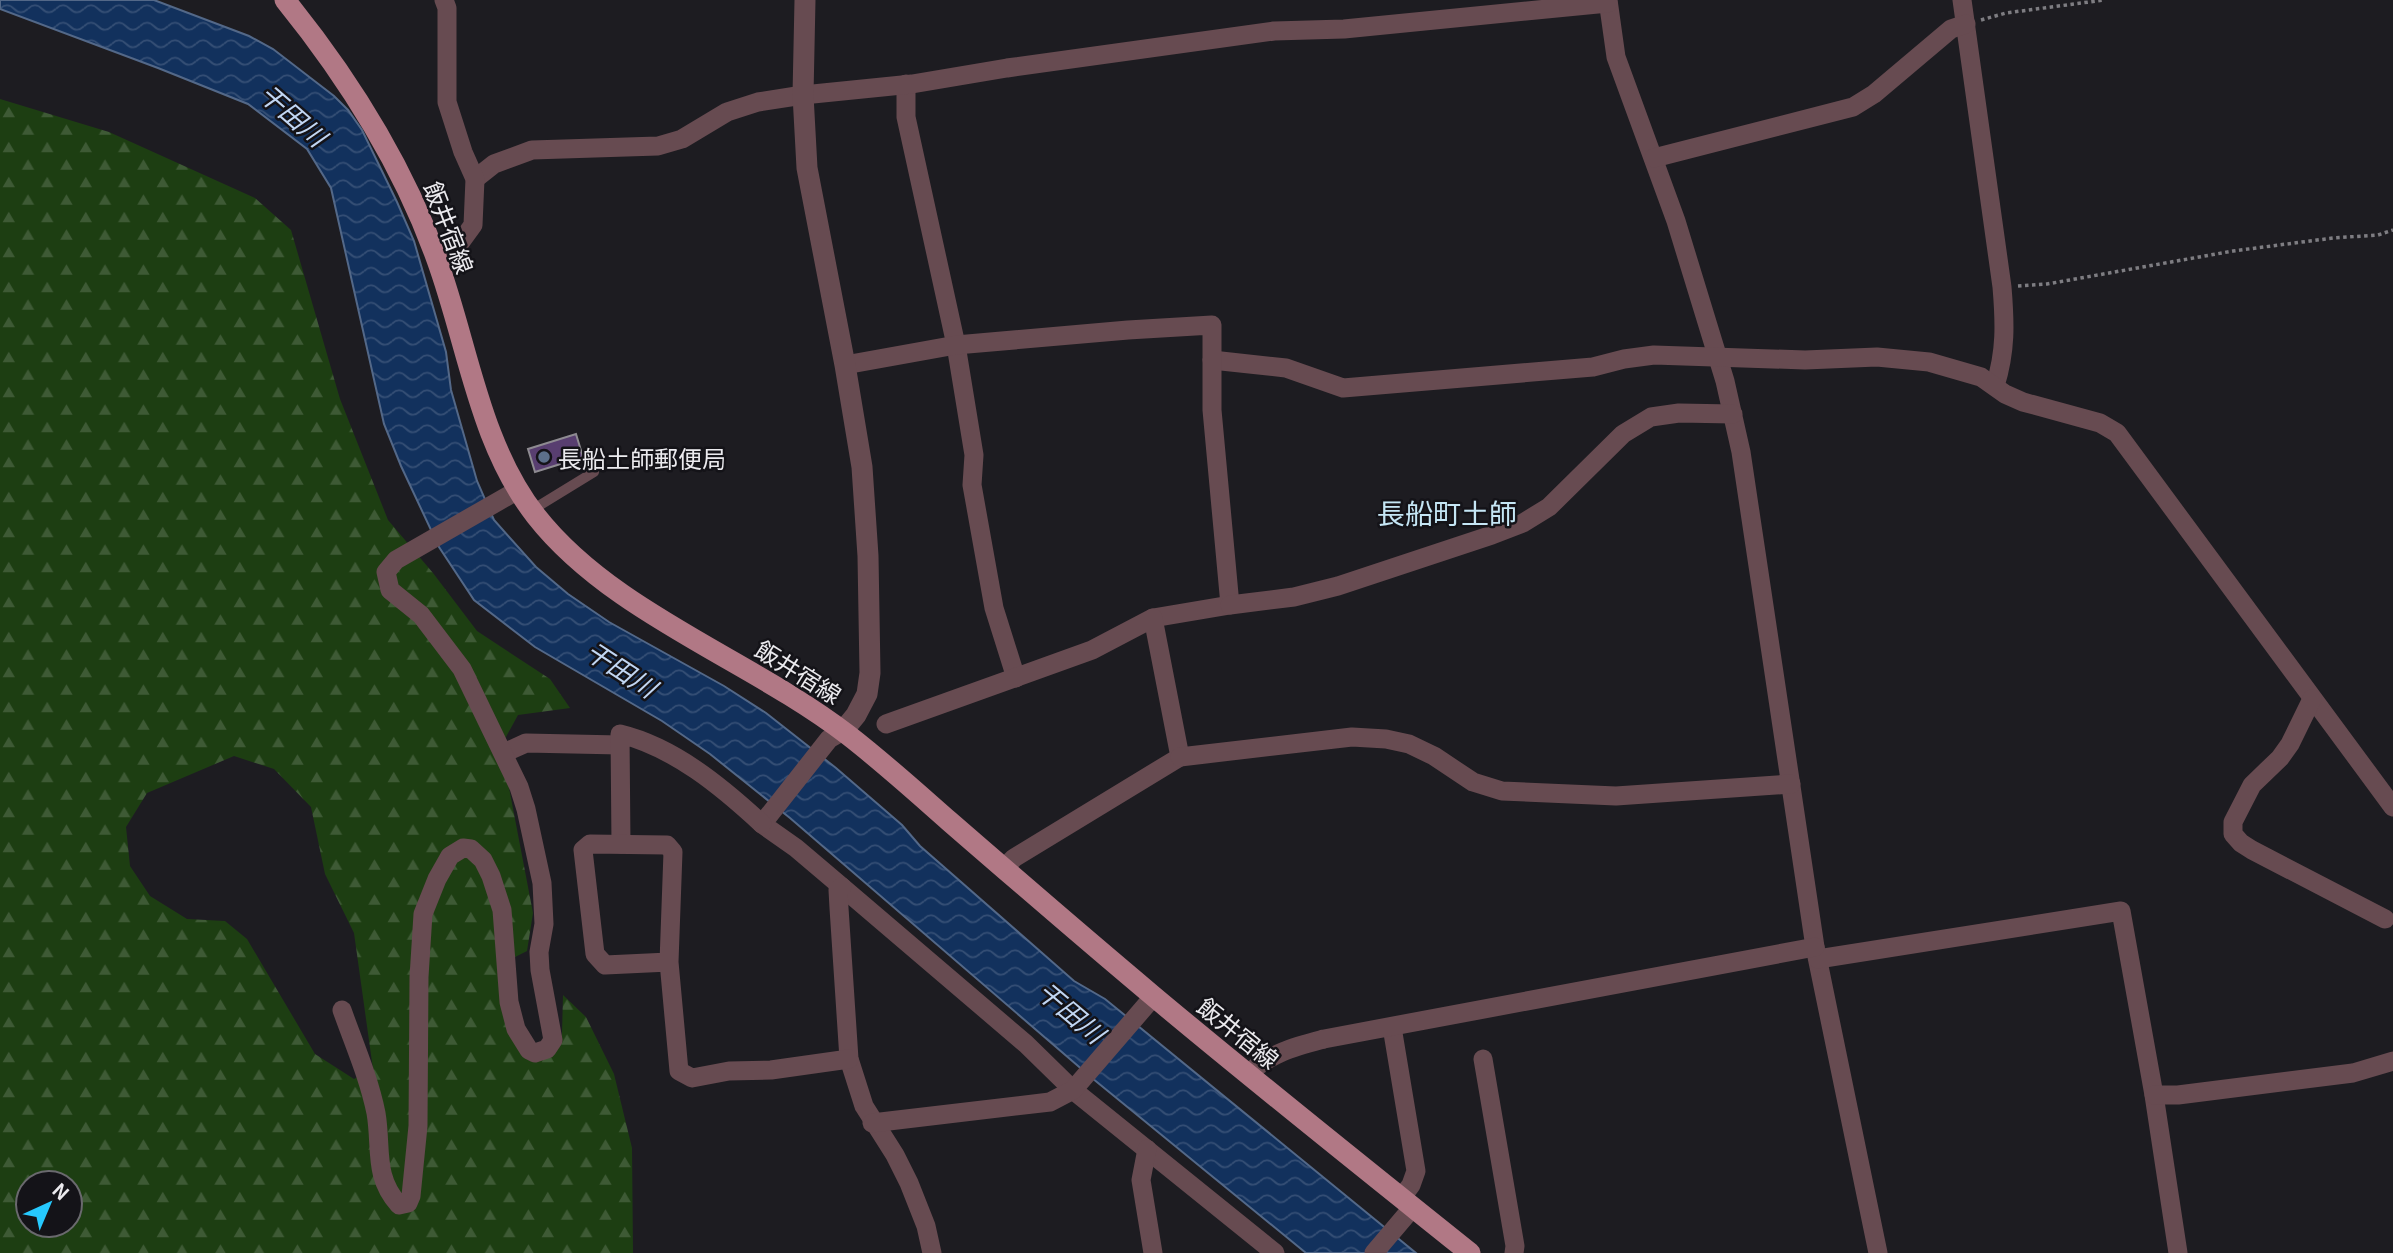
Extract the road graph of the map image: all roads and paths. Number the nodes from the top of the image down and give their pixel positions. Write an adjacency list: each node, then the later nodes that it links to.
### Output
1 (285, 0): 13 (main road, 飯井宿線)
2 (444, 0): 11 (street)
3 (805, 0): 9 (street)
4 (1962, 0): 7 (street)
5 (2104, 0): 7 (path)
6 (1608, 2): 8 (street); 10 (street)
7 (1966, 24): 10 (street); 14 (street)
8 (906, 84): 9 (street); 15 (street)
9 (803, 95): 11 (street); 18 (street)
10 (1654, 158): 16 (street)
11 (475, 179): 13 (street)
12 (2393, 230): 14 (path)
13 (438, 261): 22 (main road, 飯井宿線)
14 (2002, 287): 19 (street)
15 (956, 345): 17 (street); 18 (street); 26 (street)
16 (1718, 358): 17 (street); 19 (street); 20 (street)
17 (1212, 360): 24 (street)
18 (845, 365): 29 (street)
19 (1995, 386): 27 (street)
20 (1733, 414): 24 (street); 33 (street)
21 (594, 472): 23 (lane)
22 (518, 490): 23 (main road, 飯井宿線); 31 (street)
23 (532, 510): 29 (main road, 飯井宿線)
24 (1230, 605): 25 (street)
25 (1153, 618): 26 (street); 32 (street)
26 (1016, 678): 28 (street)
27 (2312, 699): 34 (street); 39 (street)
28 (886, 724)
29 (836, 735): 35 (street); 37 (main road, 飯井宿線)
30 (620, 745): 31 (street); 35 (street); 36 (street)
31 (505, 753): 43 (street)
32 (1180, 757): 33 (street); 37 (street)
33 (1791, 784): 40 (street)
34 (2393, 807)
35 (765, 820): 38 (street)
36 (621, 844): 41 (street); 41 (street)
37 (1004, 868): 42 (main road, 飯井宿線)
38 (842, 887): 45 (street); 49 (street)
39 (2390, 914)
40 (1816, 953): 44 (street); 50 (street); 60 (street)
41 (669, 962): 45 (street)
42 (1148, 1003): 48 (main road, 飯井宿線); 49 (street)
43 (342, 1010)
44 (1392, 1027): 48 (street); 53 (street)
45 (849, 1059): 51 (street)
46 (1483, 1059): 59 (street)
47 (2393, 1062): 50 (street)
48 (1249, 1073): 53 (main road, 飯井宿線)
49 (1077, 1086): 51 (street); 52 (street)
50 (2154, 1095): 61 (street)
51 (872, 1123): 54 (street)
52 (1147, 1149): 55 (street); 56 (street)
53 (1405, 1209): 57 (street); 58 (main road, 飯井宿線)
54 (932, 1253)
55 (1153, 1253)
56 (1275, 1253)
57 (1374, 1253)
58 (1470, 1253)
59 (1514, 1253)
60 (1878, 1253)
61 (2178, 1253)

